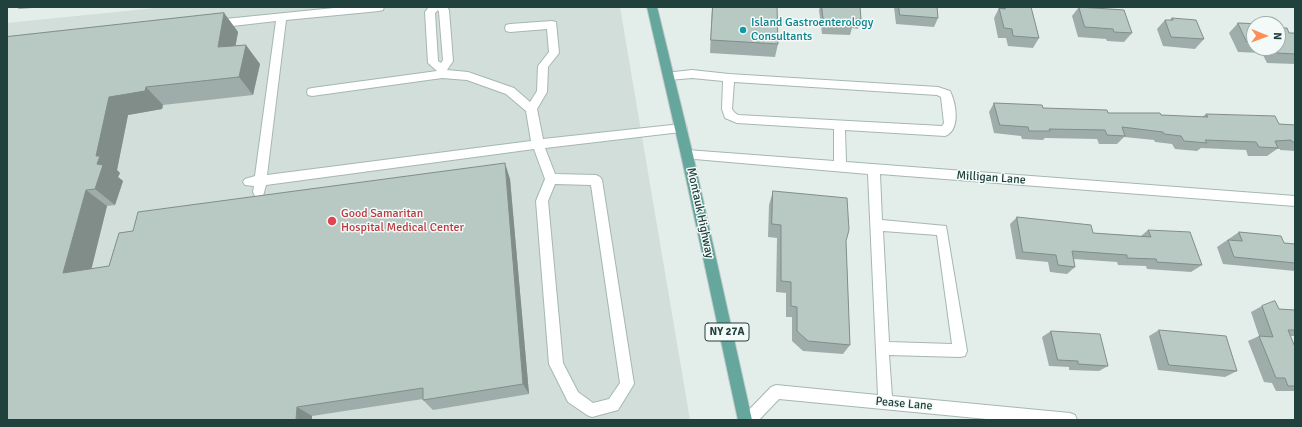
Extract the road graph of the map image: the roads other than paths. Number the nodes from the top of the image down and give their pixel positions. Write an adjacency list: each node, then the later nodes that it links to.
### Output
1 (379, 7): 5 (street)
2 (435, 7): 8 (street)
3 (440, 7): 8 (street)
4 (652, 7): 9 (main road, Montauk Highway / NY 27A)
5 (281, 18): 6 (street); 20 (street)
6 (203, 26)
7 (510, 28): 12 (street)
8 (442, 71): 11 (street); 12 (street)
9 (669, 76): 10 (street); 14 (main road, Montauk Highway / NY 27A)
10 (729, 78): 13 (street); 13 (street)
11 (312, 92)
12 (531, 109): 15 (street)
13 (839, 126): 17 (street)
14 (681, 128): 15 (street); 16 (main road, Montauk Highway / NY 27A)
15 (538, 144): 19 (street); 20 (street)
16 (687, 155): 17 (street, Milligan Lane); 26 (main road, Montauk Highway / NY 27A)
17 (840, 166): 18 (street, Milligan Lane)
18 (874, 169): 22 (street, Milligan Lane); 23 (street)
19 (551, 179): 19 (street)
20 (255, 181): 21 (street)
21 (259, 192)
22 (1295, 201)
23 (877, 225): 24 (street); 24 (street)
24 (883, 348): 25 (street)
25 (886, 403): 27 (street, Pease Lane); 28 (street, Pease Lane)
26 (745, 420)
27 (749, 420)
28 (1070, 420)

